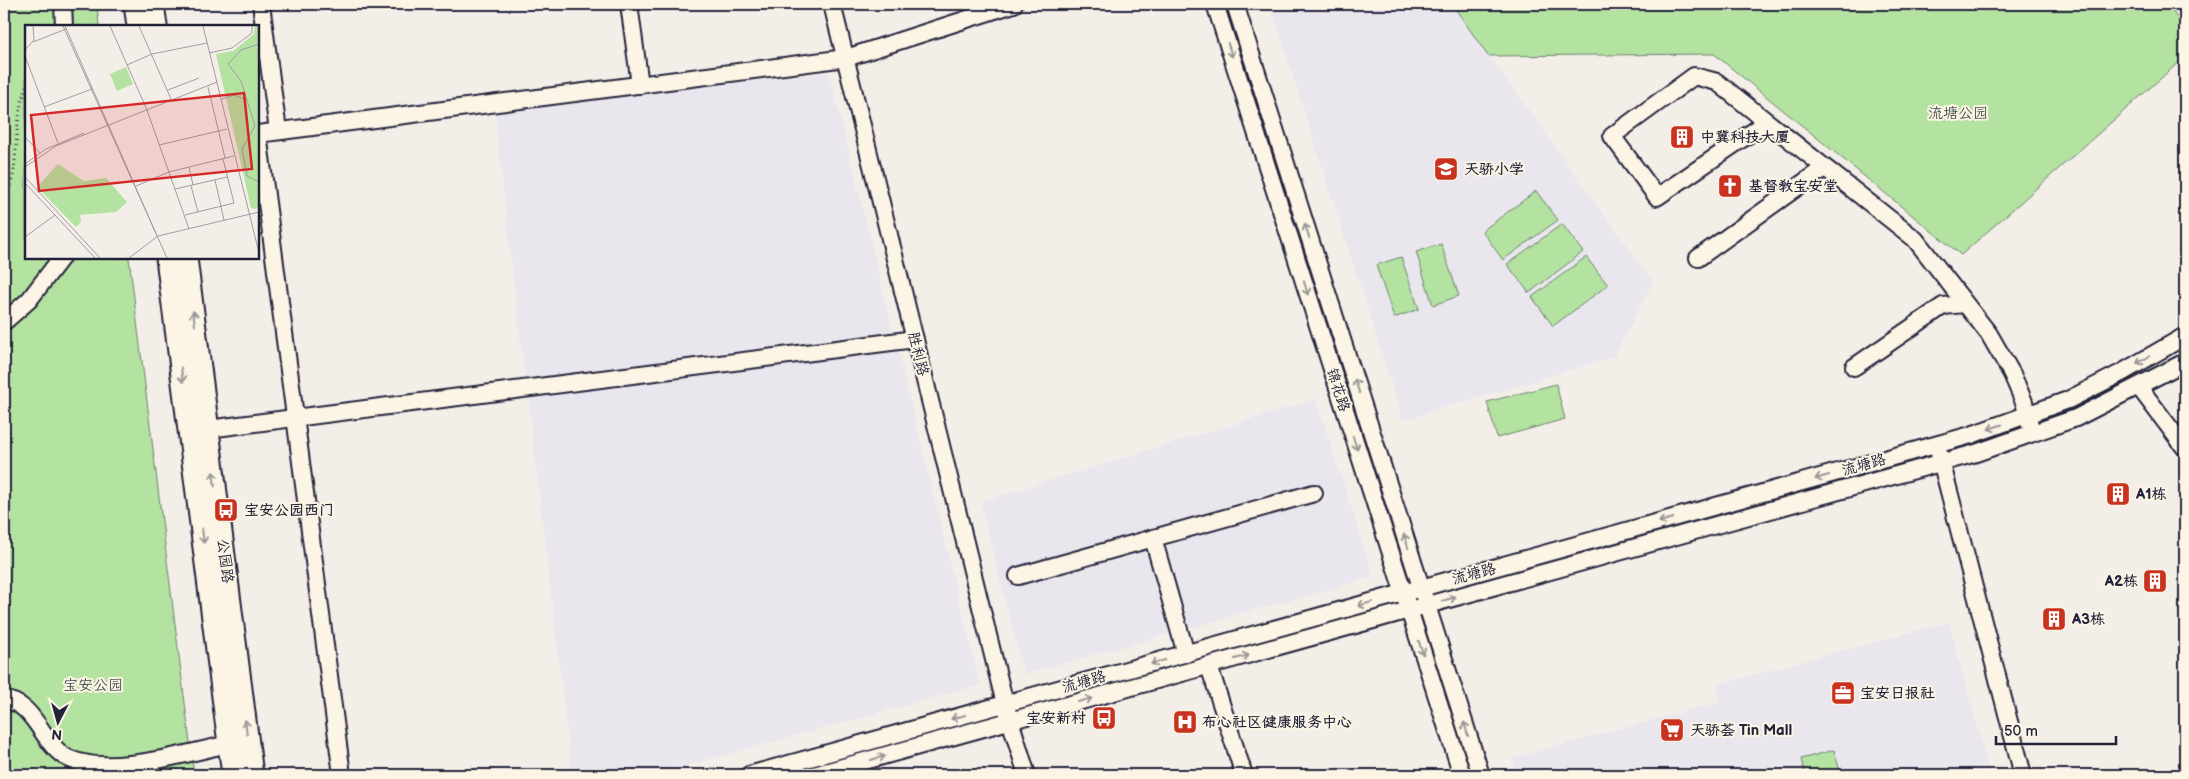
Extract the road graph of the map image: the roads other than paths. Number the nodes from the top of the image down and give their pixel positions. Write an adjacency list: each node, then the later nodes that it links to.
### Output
1 (62, 4): 10 (street)
2 (135, 4): 11 (main road)
3 (153, 4): 12 (main road)
4 (261, 4): 16 (street)
5 (629, 4): 14 (street)
6 (832, 4): 13 (street, 胜利路)
7 (1014, 4): 13 (street)
8 (1215, 4): 42 (street, 锦花路, one-way to 42)
9 (1235, 4): 41 (street, 锦花路, one-way to 9)
10 (64, 25)
11 (138, 25)
12 (156, 25)
13 (846, 58): 14 (street); 27 (street, 胜利路)
14 (640, 84): 16 (street)
15 (1768, 122): 15 (street); 19 (street)
16 (278, 131): 17 (street)
17 (259, 134)
18 (259, 142): 32 (street)
19 (1824, 168): 20 (street); 24 (street)
20 (1698, 258)
21 (60, 259): 25 (street)
22 (167, 259): 50 (main road, 公园路, one-way to 50)
23 (186, 259): 33 (main road, 公园路, one-way to 23)
24 (1965, 304): 29 (street); 31 (street)
25 (4, 322)
26 (2185, 336): 31 (street, 流塘路, one-way to 31)
27 (915, 339): 32 (street); 48 (street, 胜利路)
28 (2185, 362): 30 (street, 流塘路)
29 (1854, 367)
30 (2139, 387): 34 (street, 流塘路); 36 (street)
31 (2028, 416): 34 (street); 35 (street, 流塘路, one-way to 35)
32 (295, 418): 33 (street); 53 (street)
33 (208, 429): 52 (main road, 公园路, one-way to 33)
34 (2033, 434): 37 (street, 流塘路)
35 (1937, 445): 37 (street); 41 (street, 流塘路, one-way to 41)
36 (2185, 448)
37 (1941, 462): 43 (street, 流塘路, one-way to 37); 60 (street)
38 (1314, 493): 39 (street)
39 (1153, 538): 40 (street); 45 (street)
40 (1018, 576)
41 (1421, 588): 42 (street, 流塘路); 43 (street, 锦花路)
42 (1403, 593): 44 (street, 锦花路); 45 (street, 流塘路, one-way to 45)
43 (1427, 605): 44 (street, 流塘路); 59 (street, 锦花路, one-way to 43)
44 (1409, 610): 46 (street, 流塘路, one-way to 44); 58 (street, 锦花路, one-way to 58)
45 (1186, 654): 48 (street, 流塘路, one-way to 48)
46 (1209, 666): 49 (street, 流塘路, one-way to 46); 57 (street)
47 (4, 700): 50 (street)
48 (1004, 704): 49 (street, 胜利路); 54 (street, 流塘路, one-way to 54)
49 (1010, 721): 55 (street, 流塘路, one-way to 49); 56 (street, 胜利路)
50 (229, 744): 51 (main road, 公园路)
51 (233, 775)
52 (252, 775)
53 (342, 775)
54 (749, 775)
55 (814, 775)
56 (1027, 775)
57 (1244, 775)
58 (1462, 775)
59 (1481, 775)
60 (2023, 775)

